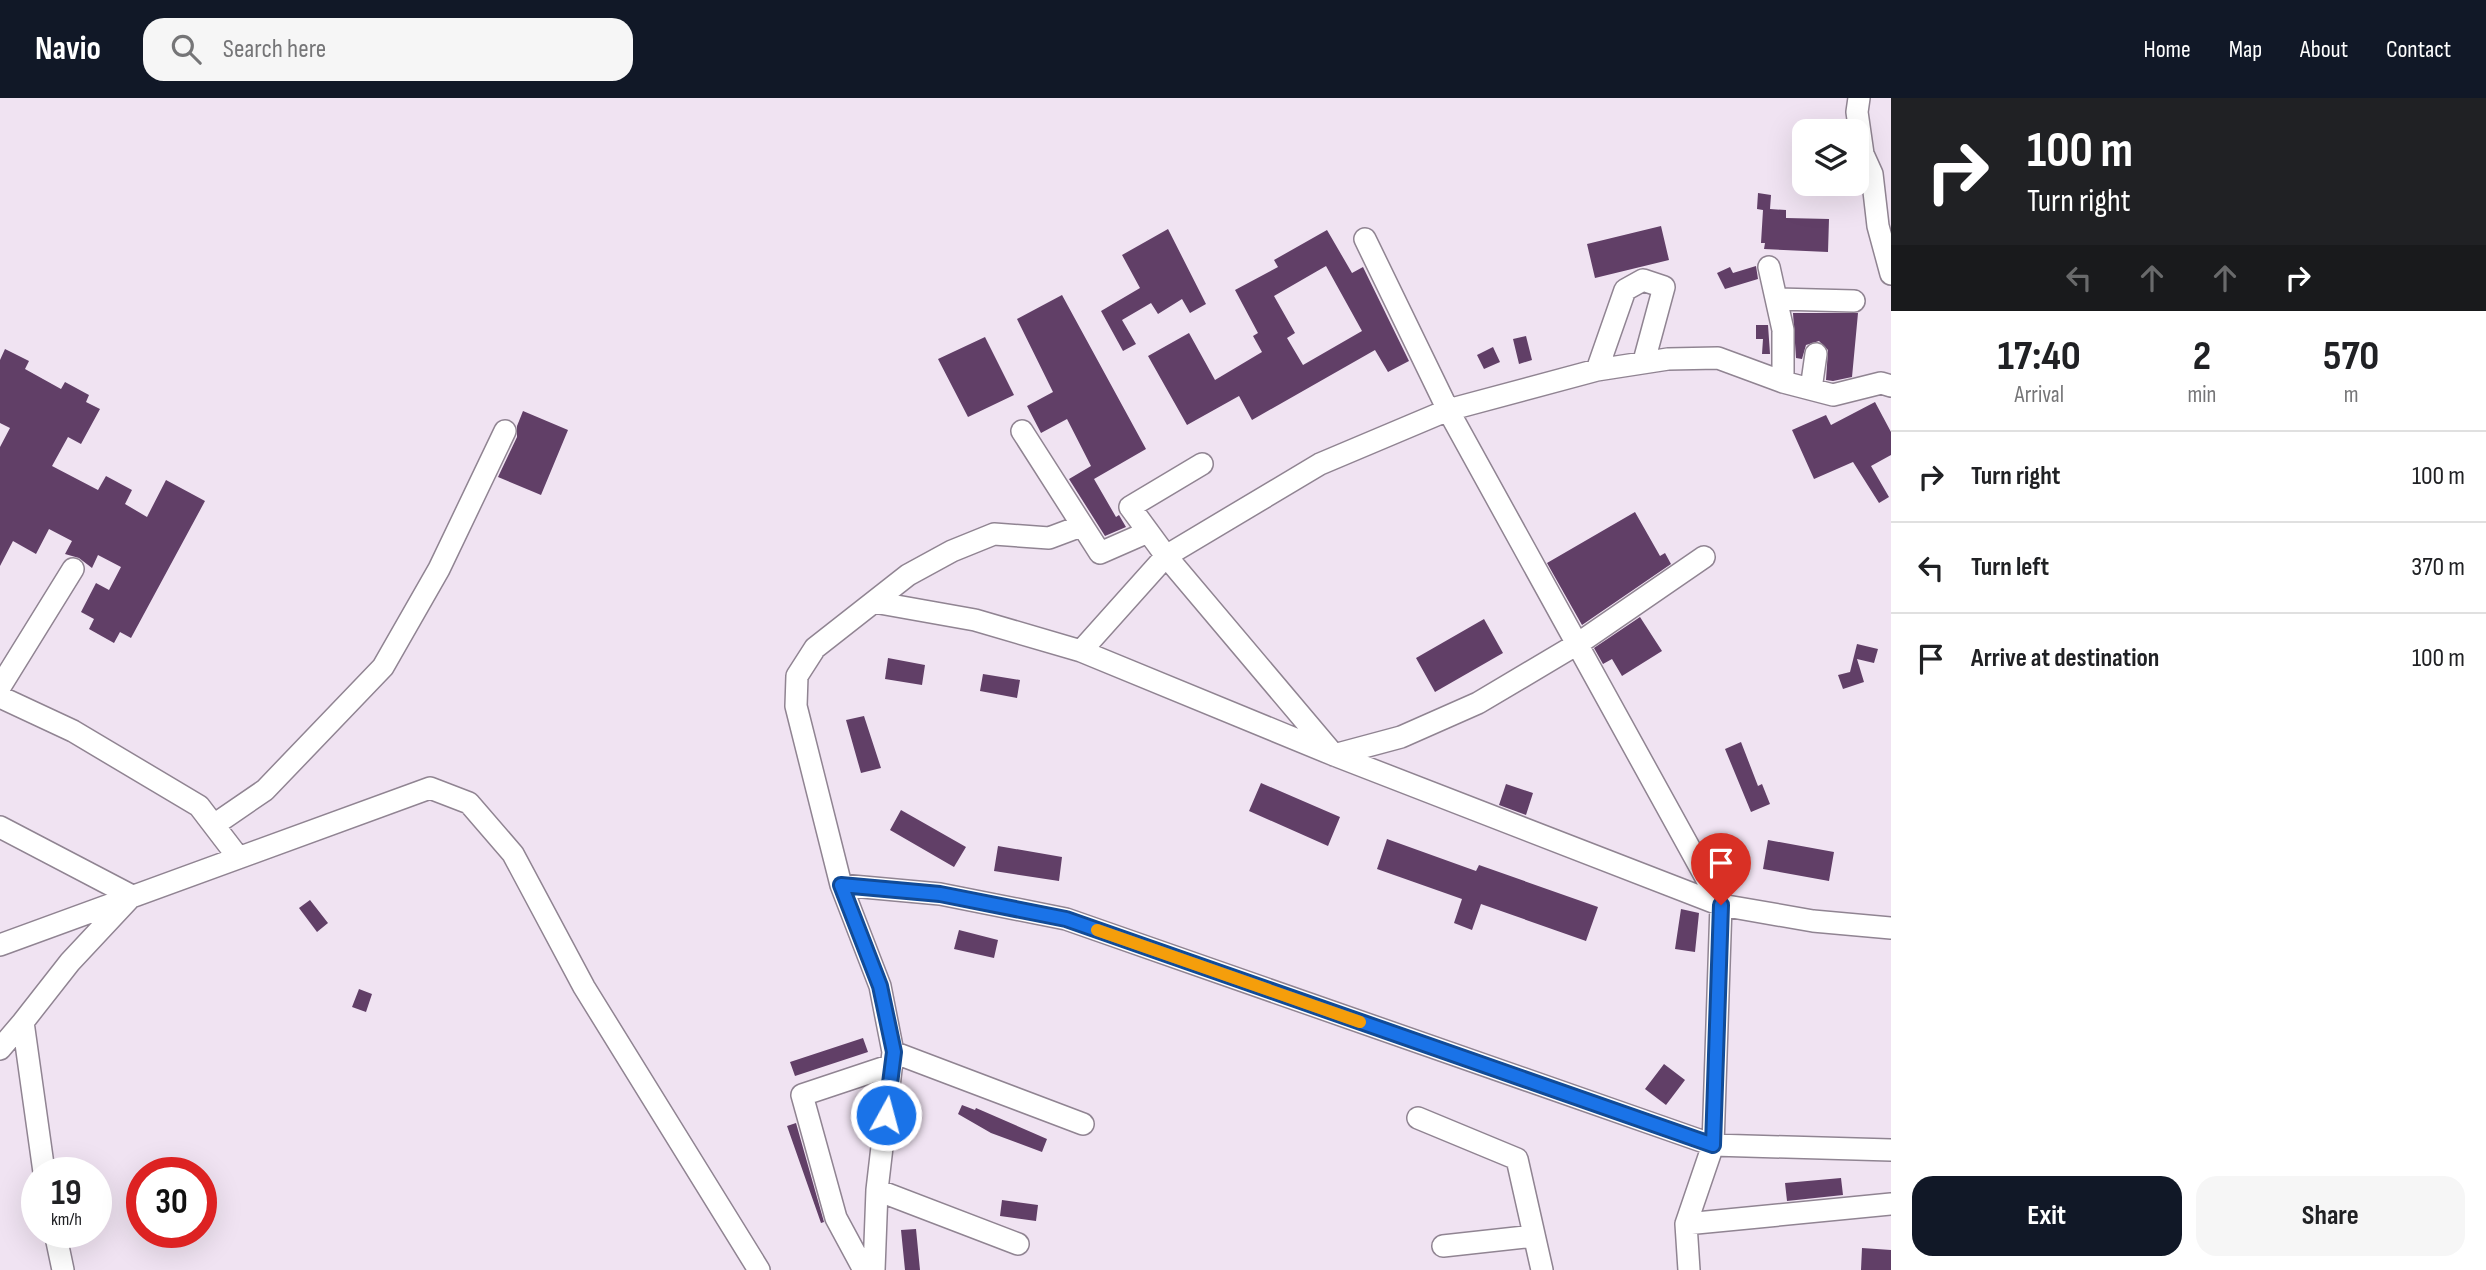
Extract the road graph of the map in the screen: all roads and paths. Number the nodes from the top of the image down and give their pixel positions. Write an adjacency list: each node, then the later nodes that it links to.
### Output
1 (1859, 98): 4 (street)
2 (1365, 240): 13 (street)
3 (1769, 267): 5 (street)
4 (1891, 274)
5 (1777, 299): 6 (street); 10 (street)
6 (1854, 300)
7 (1816, 354): 12 (street)
8 (1644, 361): 9 (street); 9 (street); 10 (street)
9 (1597, 370): 13 (street)
10 (1783, 382): 12 (street)
11 (1891, 386): 12 (street)
12 (1811, 389)
13 (1448, 410): 19 (street); 23 (street)
14 (505, 431): 29 (street)
15 (1022, 431): 17 (street)
16 (1202, 464): 18 (street)
17 (1081, 526): 18 (street); 22 (street)
18 (1148, 532): 19 (street)
19 (1166, 556): 24 (street); 28 (street)
20 (1704, 557): 23 (street)
21 (73, 569): 25 (street)
22 (874, 602): 24 (street); 32 (street)
23 (1579, 643): 28 (street); 34 (street)
24 (1081, 651): 28 (street)
25 (8, 655): 26 (street)
26 (0, 687)
27 (0, 697): 29 (street)
28 (1334, 755): 34 (street)
29 (214, 825): 31 (street)
30 (0, 827): 33 (street)
31 (238, 857): 33 (street); 54 (street)
32 (841, 885): 39 (street); 42 (street)
33 (132, 896): 36 (street); 37 (street)
34 (1721, 905): 35 (street); 42 (street)
35 (1891, 928)
36 (0, 945)
37 (23, 1022): 38 (street); 44 (street)
38 (0, 1049)
39 (893, 1059): 41 (street); 45 (street); 55 (street)
40 (1418, 1118): 48 (street)
41 (1083, 1124)
42 (1713, 1145): 43 (street); 47 (street)
43 (1891, 1150)
44 (42, 1157)
45 (877, 1190): 49 (street); 56 (street)
46 (1891, 1204): 47 (street)
47 (1686, 1224): 52 (street)
48 (1534, 1236): 50 (street); 57 (street)
49 (1018, 1244)
50 (1443, 1246)
51 (58, 1248): 53 (street)
52 (1684, 1269)
53 (63, 1270)
54 (759, 1270)
55 (864, 1270)
56 (874, 1270)
57 (1542, 1270)

